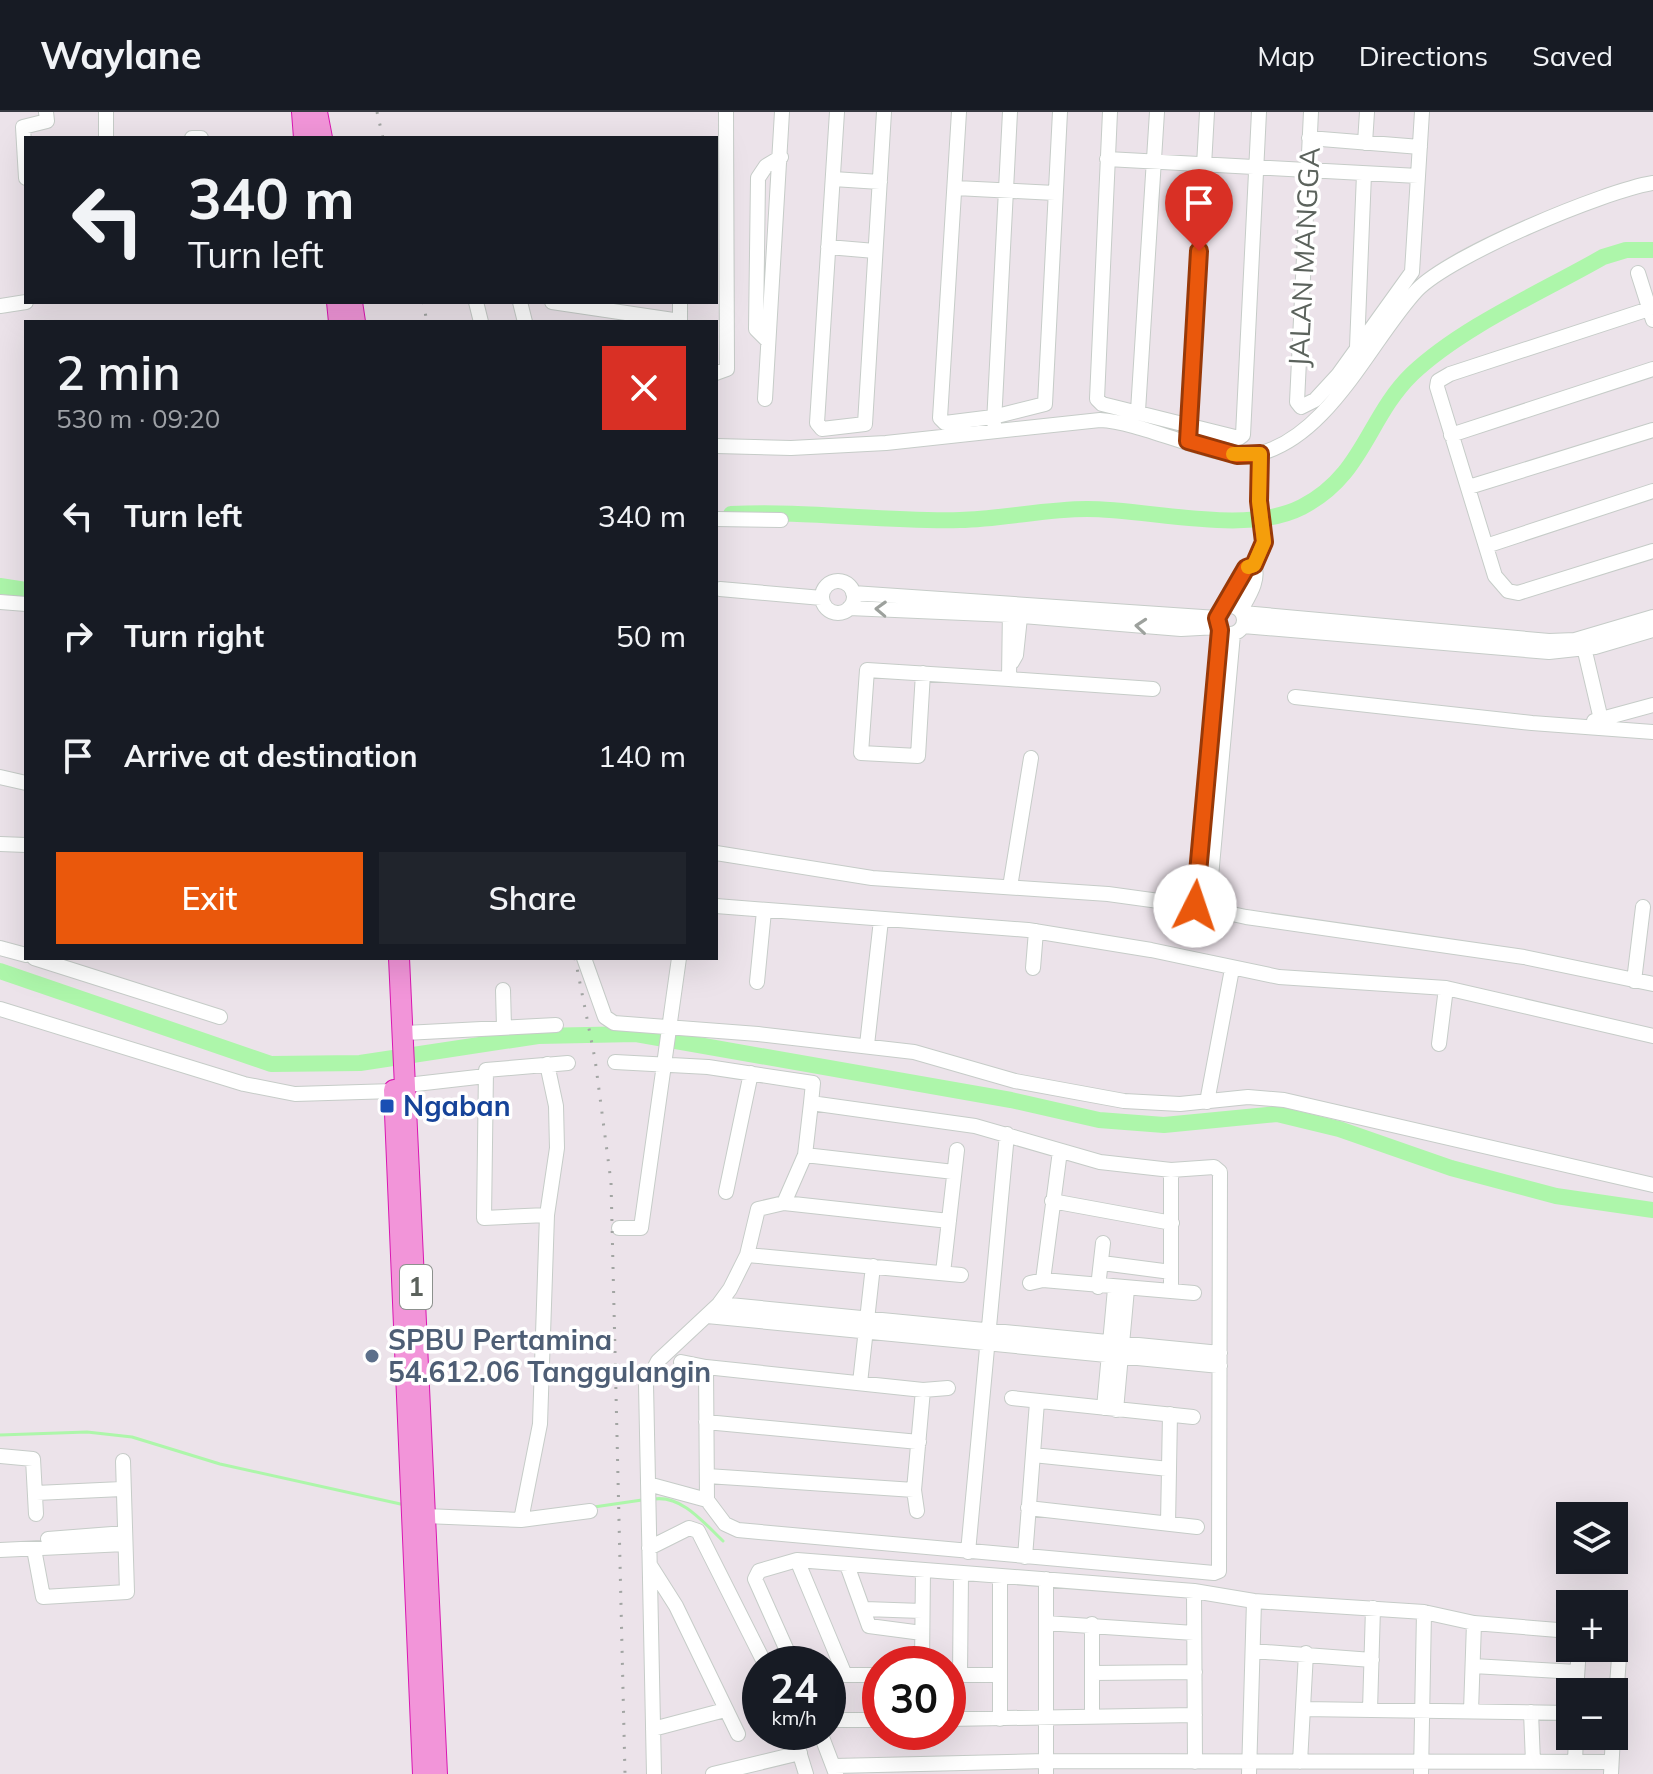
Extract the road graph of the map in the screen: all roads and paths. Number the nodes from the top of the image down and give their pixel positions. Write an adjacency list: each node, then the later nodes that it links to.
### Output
1 (46, 112): 24 (street)
2 (106, 112): 19 (street)
3 (302, 112): 20 (highway)
4 (317, 112): 21 (highway)
5 (726, 112): 40 (street)
6 (782, 112): 26 (street)
7 (837, 112): 34 (street)
8 (884, 112): 35 (street)
9 (959, 112): 37 (street)
10 (1010, 112): 38 (street)
11 (1060, 112): 39 (street)
12 (1110, 112): 27 (street)
13 (1157, 112): 28 (street)
14 (1207, 112): 29 (street)
15 (1259, 112): 30 (street)
16 (1311, 112): 22 (street, JALAN MANGGA)
17 (1367, 112): 23 (street)
18 (1422, 112): 25 (street)
19 (106, 136)
20 (304, 136)
21 (322, 136)
22 (1309, 138): 23 (street); 31 (street, JALAN MANGGA)
23 (1365, 143): 25 (street)
24 (24, 144)
25 (1420, 147): 33 (street)
26 (781, 157): 49 (street); 49 (street)
27 (1107, 159): 28 (street); 55 (street)
28 (1155, 162): 29 (street); 55 (street)
29 (1204, 164): 30 (street); 59 (street)
30 (1256, 168): 31 (street); 59 (street)
31 (1308, 170): 32 (street); 50 (street, JALAN MANGGA)
32 (1364, 174): 33 (street); 50 (street)
33 (1418, 176): 50 (street)
34 (833, 179): 35 (street); 41 (street)
35 (880, 182): 42 (street)
36 (1653, 183): 51 (street)
37 (956, 188): 38 (street); 56 (street)
38 (1007, 191): 39 (street); 56 (street)
39 (1055, 193): 56 (street)
40 (721, 243): 53 (street)
41 (828, 247): 42 (street); 57 (street)
42 (875, 251): 57 (street)
43 (1638, 273): 47 (street)
44 (24, 302): 46 (street)
45 (565, 304): 48 (street)
46 (0, 306)
47 (1651, 315): 60 (street)
48 (673, 320)
49 (767, 340): 54 (street)
50 (1357, 347): 51 (street)
51 (1372, 352): 63 (street)
52 (1653, 369): 60 (street)
53 (718, 372)
54 (765, 399)
55 (1138, 411): 59 (street)
56 (994, 424): 59 (street); 61 (street)
57 (840, 428): 61 (street)
58 (1653, 430): 64 (street)
59 (1189, 434): 63 (street)
60 (1451, 435): 64 (street)
61 (838, 444): 62 (street)
62 (718, 446)
63 (1260, 454): 77 (street)
64 (1469, 487): 68 (street)
65 (1653, 491): 68 (street)
66 (718, 519): 67 (street)
67 (781, 520)
68 (1486, 546): 69 (street)
69 (1653, 551)
70 (720, 589): 71 (street)
71 (822, 598): 72 (street); 72 (street)
72 (851, 600): 75 (street)
73 (0, 602): 74 (street)
74 (24, 604)
75 (1015, 609): 77 (street); 80 (street)
76 (1653, 617): 79 (street)
77 (1230, 621): 79 (street); 96 (street)
78 (1653, 630): 79 (street)
79 (1580, 644): 85 (street)
80 (1009, 672): 81 (street); 82 (street)
81 (923, 673): 81 (street)
82 (1153, 689)
83 (1295, 697): 85 (street)
84 (1653, 705): 85 (street)
85 (1598, 724): 86 (street)
86 (1653, 732)
87 (1031, 758): 93 (street)
88 (0, 777): 89 (street)
89 (24, 783)
90 (0, 844): 91 (street)
91 (24, 845)
92 (718, 853): 93 (street)
93 (1010, 887): 96 (street)
94 (718, 906): 97 (street)
95 (1643, 907): 109 (street)
96 (1202, 908): 109 (street)
97 (764, 911): 98 (street); 110 (street)
98 (881, 920): 99 (street); 122 (street)
99 (1036, 931): 107 (street); 108 (street)
100 (0, 948): 101 (street)
101 (24, 954)
102 (40, 960): 115 (street)
103 (385, 960): 120 (highway, 1)
104 (399, 960): 120 (highway, 1)
105 (585, 960): 118 (street)
106 (679, 960): 118 (street)
107 (1033, 968)
108 (1232, 969): 112 (street); 130 (street)
109 (1634, 981): 111 (street)
110 (757, 982)
111 (1653, 984)
112 (1446, 988): 119 (street); 121 (street)
113 (503, 990): 117 (street)
114 (0, 1009): 129 (street)
115 (220, 1017)
116 (556, 1025): 117 (street)
117 (504, 1027): 120 (street)
118 (671, 1030): 122 (street); 123 (street)
119 (1653, 1036)
120 (400, 1038): 129 (highway, 1)
121 (1439, 1044)
122 (867, 1045): 130 (street)
123 (666, 1061): 124 (street); 127 (street); 145 (street)
124 (615, 1062)
125 (568, 1063): 126 (street)
126 (547, 1064): 128 (street); 142 (street)
127 (751, 1073): 131 (street); 139 (street)
128 (486, 1076): 129 (street); 142 (street)
129 (401, 1086): 185 (highway, 1)
130 (1207, 1102): 138 (street)
131 (811, 1103): 132 (street); 135 (street)
132 (1007, 1134): 134 (street); 160 (street)
133 (957, 1150): 137 (street)
134 (1060, 1151): 136 (street); 140 (street)
135 (805, 1155): 137 (street); 141 (street)
136 (1171, 1170): 144 (street); 162 (street)
137 (954, 1172): 143 (street)
138 (1653, 1185)
139 (726, 1192)
140 (1052, 1201): 144 (street); 153 (street)
141 (784, 1203): 143 (street); 147 (street)
142 (547, 1215): 190 (street)
143 (949, 1221): 151 (street)
144 (1172, 1223): 150 (street)
145 (619, 1228)
146 (1103, 1243): 148 (street)
147 (747, 1255): 149 (street); 157 (street)
148 (1102, 1263): 150 (street); 153 (street)
149 (868, 1266): 151 (street); 159 (street)
150 (1171, 1272): 155 (street)
151 (943, 1273): 152 (street)
152 (961, 1275)
153 (1098, 1287): 154 (street)
154 (1121, 1289): 155 (street); 161 (street)
155 (1171, 1289): 156 (street)
156 (1194, 1293)
157 (719, 1304): 158 (street); 159 (street)
158 (707, 1316): 159 (street); 180 (street)
159 (862, 1326): 160 (street); 165 (street)
160 (990, 1338): 161 (street); 198 (street)
161 (1115, 1350): 162 (street); 170 (street)
162 (1220, 1360): 199 (street)
163 (681, 1362): 164 (street)
164 (706, 1367): 165 (street); 173 (street)
165 (857, 1383): 167 (street)
166 (948, 1388): 167 (street)
167 (923, 1390): 174 (street)
168 (1012, 1398): 169 (street)
169 (1037, 1402): 170 (street); 175 (street)
170 (1110, 1409): 171 (street)
171 (1170, 1414): 172 (street); 178 (street)
172 (1193, 1417)
173 (706, 1422): 174 (street); 179 (street)
174 (919, 1442): 182 (street)
175 (1033, 1455): 178 (street); 186 (street)
176 (0, 1456): 183 (street)
177 (123, 1461): 181 (street)
178 (1169, 1469): 191 (street)
179 (707, 1476): 182 (street); 184 (street)
180 (648, 1488): 184 (street); 195 (street)
181 (122, 1489): 183 (street); 193 (street)
182 (914, 1490): 188 (street)
183 (36, 1493): 189 (street)
184 (707, 1500): 198 (street)
185 (419, 1506): 190 (street); 264 (highway, 1); 265 (highway, 1)
186 (1028, 1508): 191 (street); 199 (street)
187 (590, 1511): 190 (street)
188 (917, 1511)
189 (36, 1514)
190 (522, 1515)
191 (1168, 1524): 192 (street)
192 (1197, 1527)
193 (125, 1538): 194 (street); 196 (street); 196 (street)
194 (0, 1541)
195 (649, 1548): 201 (street); 219 (street)
196 (34, 1549): 197 (street)
197 (0, 1550)
198 (968, 1552): 199 (street)
199 (1025, 1557)
200 (797, 1560): 202 (street); 220 (street); 221 (street)
201 (650, 1565): 229 (street); 249 (street)
202 (847, 1565): 203 (street); 210 (street)
203 (923, 1570): 204 (street); 211 (street)
204 (961, 1575): 205 (street); 223 (street)
205 (1000, 1578): 206 (street); 234 (street)
206 (1046, 1579): 207 (street); 213 (street)
207 (1194, 1591): 208 (street); 218 (street)
208 (1254, 1601): 209 (street); 224 (street)
209 (1373, 1608): 212 (street); 226 (street)
210 (865, 1609): 211 (street); 217 (street)
211 (922, 1611): 217 (street)
212 (1424, 1612): 214 (street); 239 (street)
213 (1046, 1623): 215 (street); 246 (street)
214 (1474, 1623): 216 (street); 228 (street)
215 (1092, 1624): 218 (street); 232 (street)
216 (1556, 1630)
217 (922, 1633): 222 (street)
218 (1194, 1633): 230 (street)
219 (756, 1646)
220 (785, 1646)
221 (833, 1646)
222 (922, 1646)
223 (956, 1646)
224 (1253, 1651): 225 (street); 260 (street)
225 (1306, 1653): 226 (street); 236 (street)
226 (1372, 1660): 238 (street)
227 (1578, 1662): 231 (street)
228 (1473, 1666): 231 (street); 240 (street)
229 (706, 1669): 237 (street); 243 (street)
230 (1195, 1672): 232 (street); 245 (street)
231 (1577, 1672): 235 (street)
232 (1092, 1673): 244 (street)
233 (966, 1675): 234 (street)
234 (1000, 1675): 248 (street)
235 (1577, 1678)
236 (1303, 1709): 238 (street); 256 (street)
237 (725, 1710): 243 (street); 250 (street)
238 (1370, 1710): 239 (street)
239 (1420, 1711): 240 (street); 261 (street)
240 (1471, 1711): 241 (street)
241 (1531, 1712): 242 (street); 257 (street)
242 (1556, 1713)
243 (707, 1714): 249 (street)
244 (1092, 1714): 245 (street); 246 (street)
245 (1195, 1715): 255 (street)
246 (1046, 1716): 248 (street); 259 (street)
247 (966, 1719): 248 (street)
248 (1000, 1719)
249 (653, 1729): 266 (street)
250 (738, 1734)
251 (799, 1750): 254 (street)
252 (827, 1750): 263 (street)
253 (1575, 1750): 258 (street)
254 (800, 1753): 267 (street); 268 (street)
255 (1195, 1762): 259 (street); 260 (street)
256 (1300, 1762): 260 (street); 261 (street)
257 (1533, 1762): 258 (street); 261 (street)
258 (1575, 1762): 262 (street)
259 (1046, 1768): 263 (street)
260 (1249, 1768)
261 (1420, 1768)
262 (1611, 1768)
263 (835, 1770)
264 (423, 1774)
265 (437, 1774)
266 (654, 1774)
267 (713, 1774)
268 (806, 1774)

